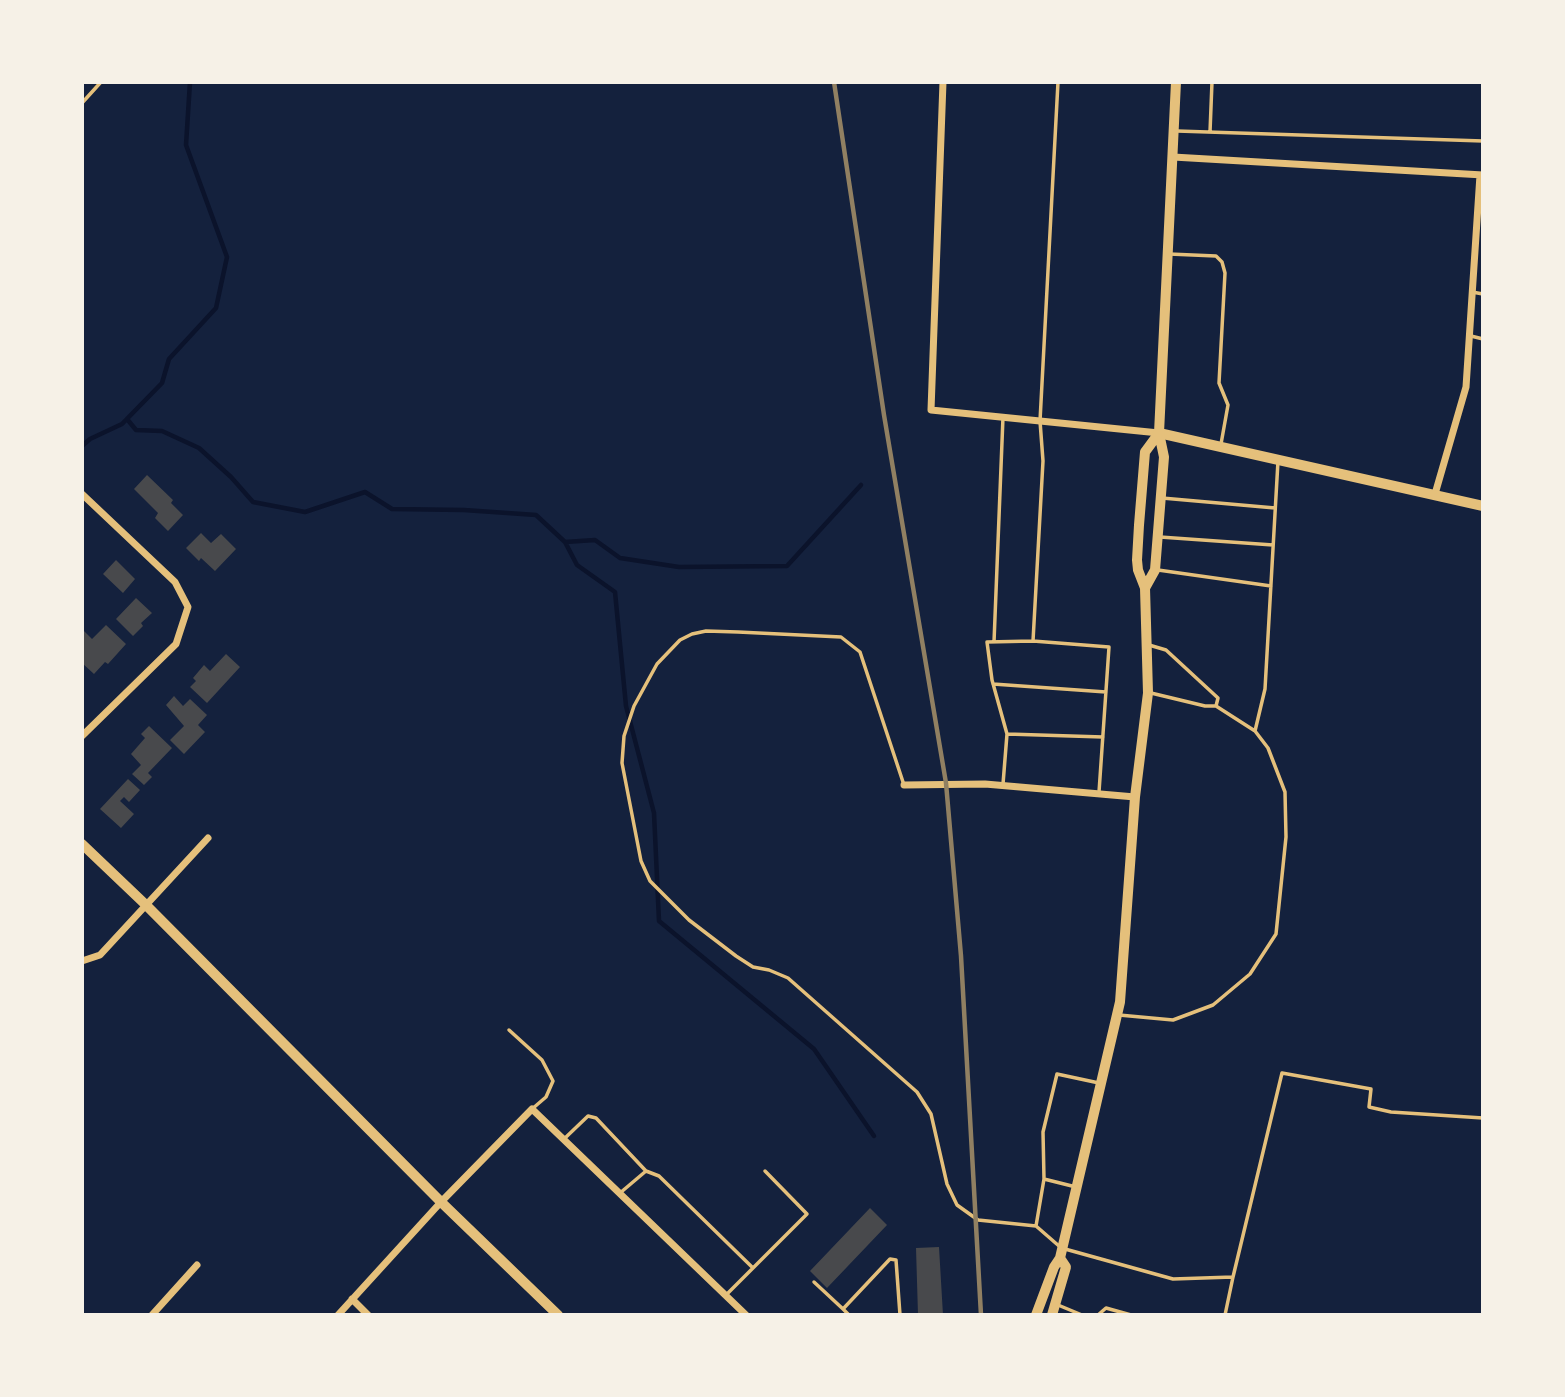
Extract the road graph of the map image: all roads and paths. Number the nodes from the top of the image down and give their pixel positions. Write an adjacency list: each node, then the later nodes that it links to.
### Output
1 (101, 82): 6 (lane)
2 (943, 82): 18 (street)
3 (1058, 82): 19 (lane)
4 (1176, 82): 7 (main road)
5 (1212, 82): 8 (lane)
6 (82, 103)
7 (1175, 131): 8 (lane); 10 (main road)
8 (1210, 132): 9 (lane)
9 (1483, 141)
10 (1173, 157): 11 (street); 13 (main road)
11 (1481, 175): 12 (street)
12 (1479, 235): 14 (street)
13 (1168, 254): 20 (main road); 21 (lane)
14 (1472, 292): 15 (lane); 16 (street)
15 (1483, 294)
16 (1469, 336): 17 (lane); 24 (street)
17 (1483, 339)
18 (1003, 417): 19 (street); 34 (lane)
19 (1040, 421): 20 (street); 33 (lane)
20 (1159, 433): 21 (street); 25 (main road); 32 (main road)
21 (1221, 446): 22 (street)
22 (1278, 459): 24 (street); 27 (lane)
23 (82, 494): 42 (street)
24 (1435, 494): 26 (street)
25 (1160, 498): 27 (lane); 28 (main road)
26 (1483, 506)
27 (1275, 508): 29 (lane)
28 (1158, 537): 29 (lane); 30 (main road)
29 (1273, 545): 31 (lane)
30 (1156, 570): 31 (lane); 32 (main road)
31 (1271, 586): 40 (lane)
32 (1145, 588): 35 (main road)
33 (1033, 641): 34 (lane); 37 (lane)
34 (994, 642): 36 (lane)
35 (1147, 644): 38 (main road); 39 (lane)
36 (993, 684): 37 (lane); 41 (lane)
37 (1106, 692): 43 (lane)
38 (1148, 692): 39 (lane); 47 (main road)
39 (1216, 706): 40 (lane)
40 (1255, 731): 52 (lane)
41 (1007, 734): 43 (lane); 45 (lane)
42 (82, 736)
43 (1103, 737): 46 (lane)
44 (904, 785): 45 (street); 64 (lane)
45 (1003, 785): 46 (street)
46 (1099, 794): 47 (street)
47 (1135, 797): 52 (main road)
48 (208, 838): 50 (street)
49 (82, 844): 50 (street)
50 (146, 905): 51 (street); 63 (street)
51 (82, 961)
52 (1116, 1014): 54 (main road)
53 (509, 1030): 55 (lane)
54 (1100, 1084): 60 (lane); 61 (main road)
55 (532, 1109): 57 (street); 63 (street)
56 (1483, 1118): 68 (lane)
57 (564, 1139): 58 (lane); 62 (street)
58 (646, 1171): 62 (lane); 67 (lane)
59 (765, 1171): 67 (lane)
60 (1044, 1179): 61 (lane); 64 (lane)
61 (1076, 1187): 65 (main road)
62 (620, 1194): 70 (street)
63 (441, 1202): 71 (street); 77 (street)
64 (1036, 1226): 65 (lane)
65 (1061, 1253): 68 (lane); 73 (main road); 81 (main road)
66 (197, 1265): 74 (street)
67 (753, 1268): 70 (lane)
68 (1233, 1277): 85 (lane)
69 (814, 1282): 72 (lane)
70 (726, 1294): 78 (street)
71 (352, 1299): 75 (street); 76 (street)
72 (843, 1309): 79 (lane); 80 (lane)
73 (1054, 1310): 82 (lane)
74 (152, 1315)
75 (338, 1315)
76 (368, 1315)
77 (558, 1315)
78 (746, 1315)
79 (849, 1315)
80 (900, 1315)
81 (1036, 1315)
82 (1082, 1315)
83 (1098, 1315): 84 (lane)
84 (1131, 1315)
85 (1225, 1315)

